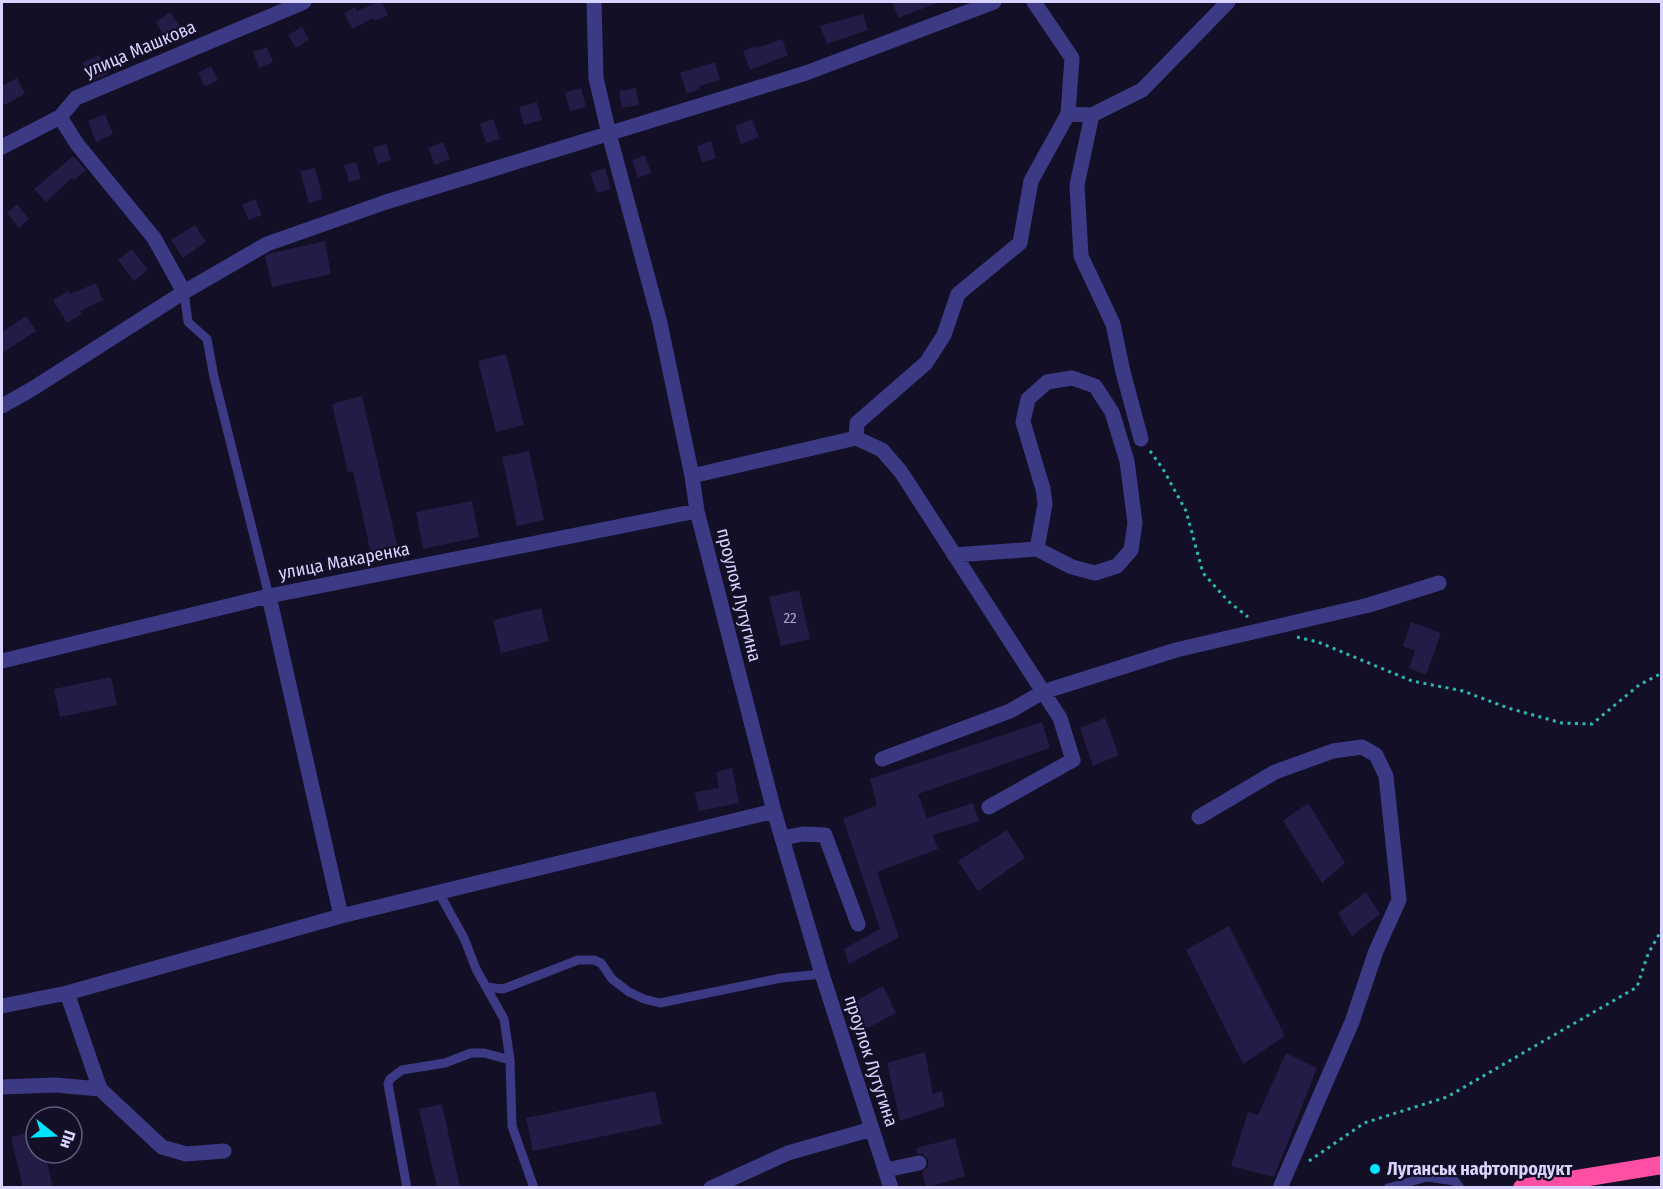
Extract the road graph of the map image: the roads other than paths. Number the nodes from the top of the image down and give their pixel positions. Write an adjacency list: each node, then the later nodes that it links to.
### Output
1 (304, 2): 8 (street, улица Машкова)
2 (594, 2): 9 (street, проулок Лутугина)
3 (994, 2): 9 (street)
4 (1034, 2): 6 (street)
5 (1228, 2): 7 (street)
6 (1068, 114): 7 (street); 13 (street)
7 (1092, 115): 14 (street)
8 (60, 117): 10 (street, улица Машкова); 11 (street)
9 (609, 134): 11 (street); 15 (street, проулок Лутугина)
10 (2, 147)
11 (184, 292): 12 (street); 20 (lane)
12 (2, 406)
13 (856, 438): 15 (street); 18 (street)
14 (1141, 439)
15 (692, 476): 16 (street, проулок Лутугина)
16 (697, 510): 20 (street, улица Макаренка); 25 (street, проулок Лутугина)
17 (1037, 549): 17 (street); 18 (street)
18 (954, 555): 22 (street)
19 (1439, 583): 22 (street)
20 (268, 596): 21 (street, улица Макаренка); 29 (street)
21 (2, 661)
22 (1043, 692): 23 (street); 24 (street)
23 (882, 759)
24 (988, 807)
25 (774, 811): 27 (street, проулок Лутугина); 28 (street)
26 (1199, 817): 43 (street)
27 (783, 838): 30 (street); 31 (street, проулок Лутугина)
28 (439, 893): 29 (street); 32 (lane)
29 (341, 916): 33 (street)
30 (858, 924)
31 (822, 974): 32 (lane); 38 (street, проулок Лутугина)
32 (486, 987): 35 (lane)
33 (67, 993): 34 (street); 37 (street)
34 (2, 1006)
35 (510, 1060): 44 (lane); 45 (lane)
36 (2, 1087): 37 (street)
37 (100, 1089): 39 (street)
38 (873, 1129): 42 (street, проулок Лутугина); 46 (street)
39 (224, 1151)
40 (920, 1163): 42 (street)
41 (1662, 1165): 50 (highway)
42 (886, 1170): 47 (street, проулок Лутугина)
43 (1282, 1183)
44 (407, 1188)
45 (534, 1188)
46 (711, 1188)
47 (891, 1188)
48 (1388, 1188): 49 (lane)
49 (1460, 1188)
50 (1522, 1188)

